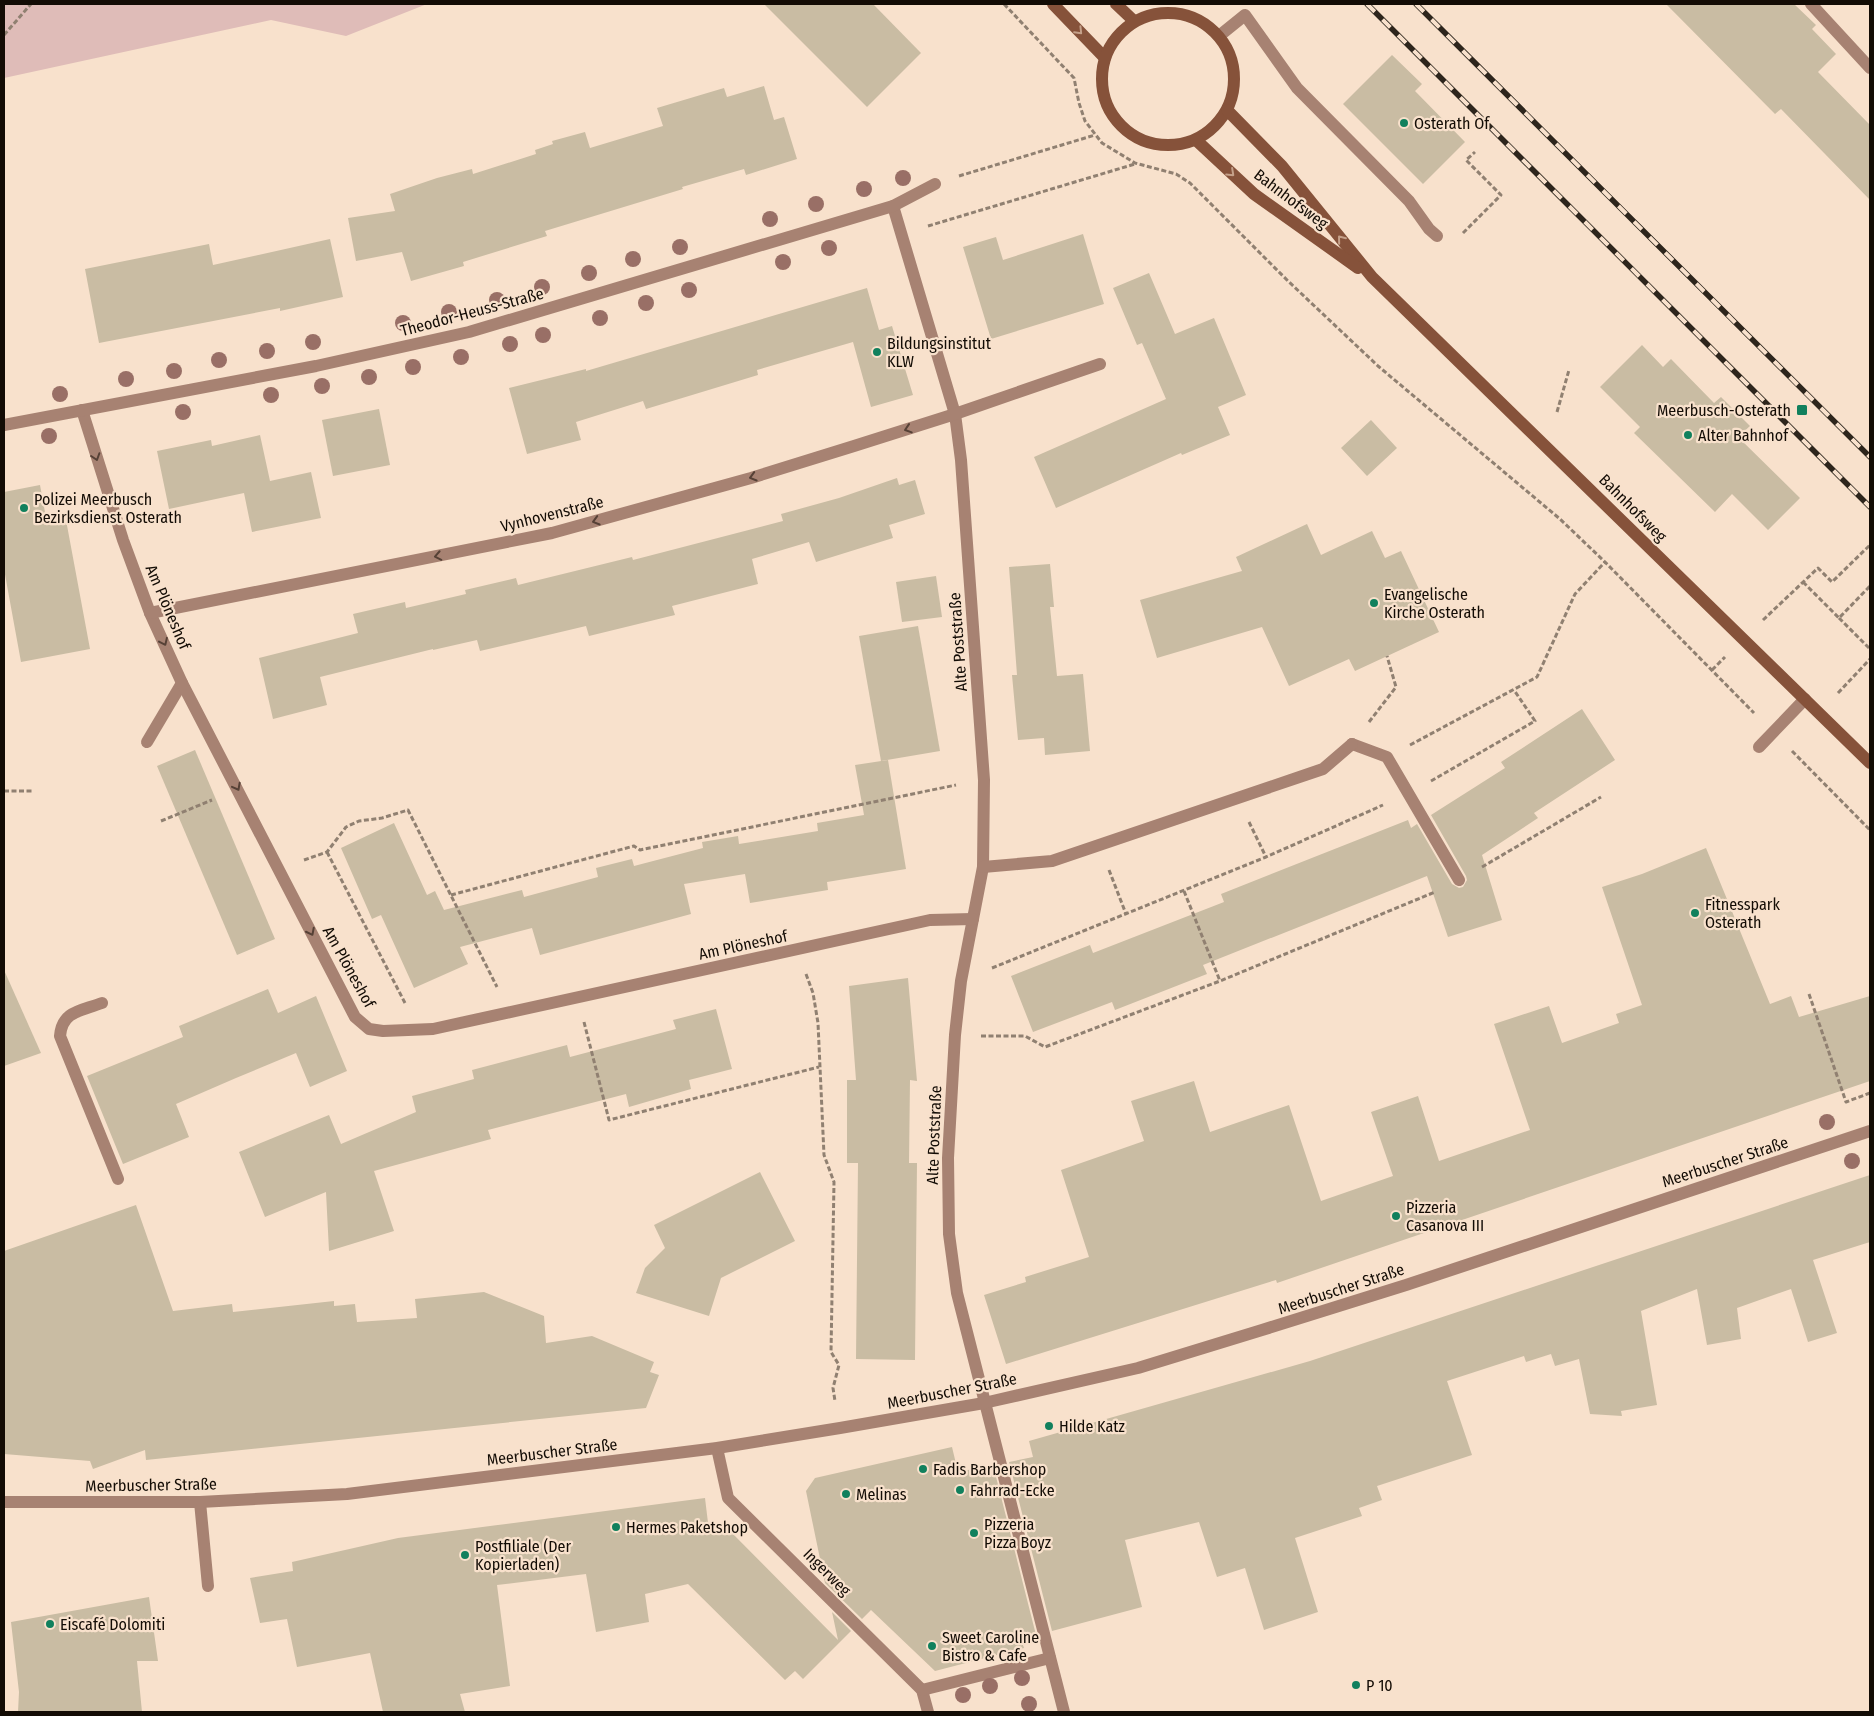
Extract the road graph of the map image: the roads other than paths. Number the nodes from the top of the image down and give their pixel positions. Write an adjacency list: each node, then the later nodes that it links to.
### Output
1 (1053, 4): 6 (main road, one-way to 6)
2 (1116, 4): 4 (main road)
3 (1811, 4): 7 (street)
4 (1134, 21): 5 (main road); 6 (main road)
5 (1219, 36): 8 (main road); 12 (street)
6 (1105, 58): 9 (main road)
7 (1870, 68)
8 (1227, 110): 9 (main road); 13 (main road, Bahnhofsweg, one-way to 8)
9 (1196, 140): 13 (main road, Bahnhofsweg, one-way to 13)
10 (935, 184): 11 (street, Theodor-Heuss-Straße)
11 (893, 206): 15 (street, Theodor-Heuss-Straße); 16 (street, Alte Poststraße)
12 (1437, 236)
13 (1372, 277): 20 (main road, Bahnhofsweg)
14 (1100, 364): 16 (street)
15 (82, 410): 17 (street, Theodor-Heuss-Straße); 18 (street, Am Plöneshof, one-way to 18)
16 (954, 414): 18 (street, Vynhovenstraße, one-way to 18); 24 (street, Alte Poststraße)
17 (4, 425)
18 (150, 613): 19 (street, Am Plöneshof, one-way to 19)
19 (182, 683): 21 (street); 26 (street, Am Plöneshof, one-way to 26)
20 (1805, 700): 22 (street); 23 (main road, Bahnhofsweg)
21 (147, 742)
22 (1759, 747)
23 (1870, 763)
24 (983, 868): 25 (street); 26 (street, Alte Poststraße)
25 (1459, 880)
26 (973, 919): 30 (street, Alte Poststraße)
27 (102, 1003): 29 (street)
28 (1870, 1131): 30 (street, Meerbuscher Straße)
29 (118, 1179)
30 (984, 1403): 31 (street, Meerbuscher Straße); 35 (street)
31 (717, 1448): 33 (street, Meerbuscher Straße); 36 (street, Ingerweg)
32 (4, 1502): 33 (street, Meerbuscher Straße)
33 (200, 1502): 34 (street)
34 (208, 1586)
35 (1050, 1658): 36 (street); 38 (street)
36 (922, 1690): 37 (street)
37 (928, 1712)
38 (1064, 1712)

